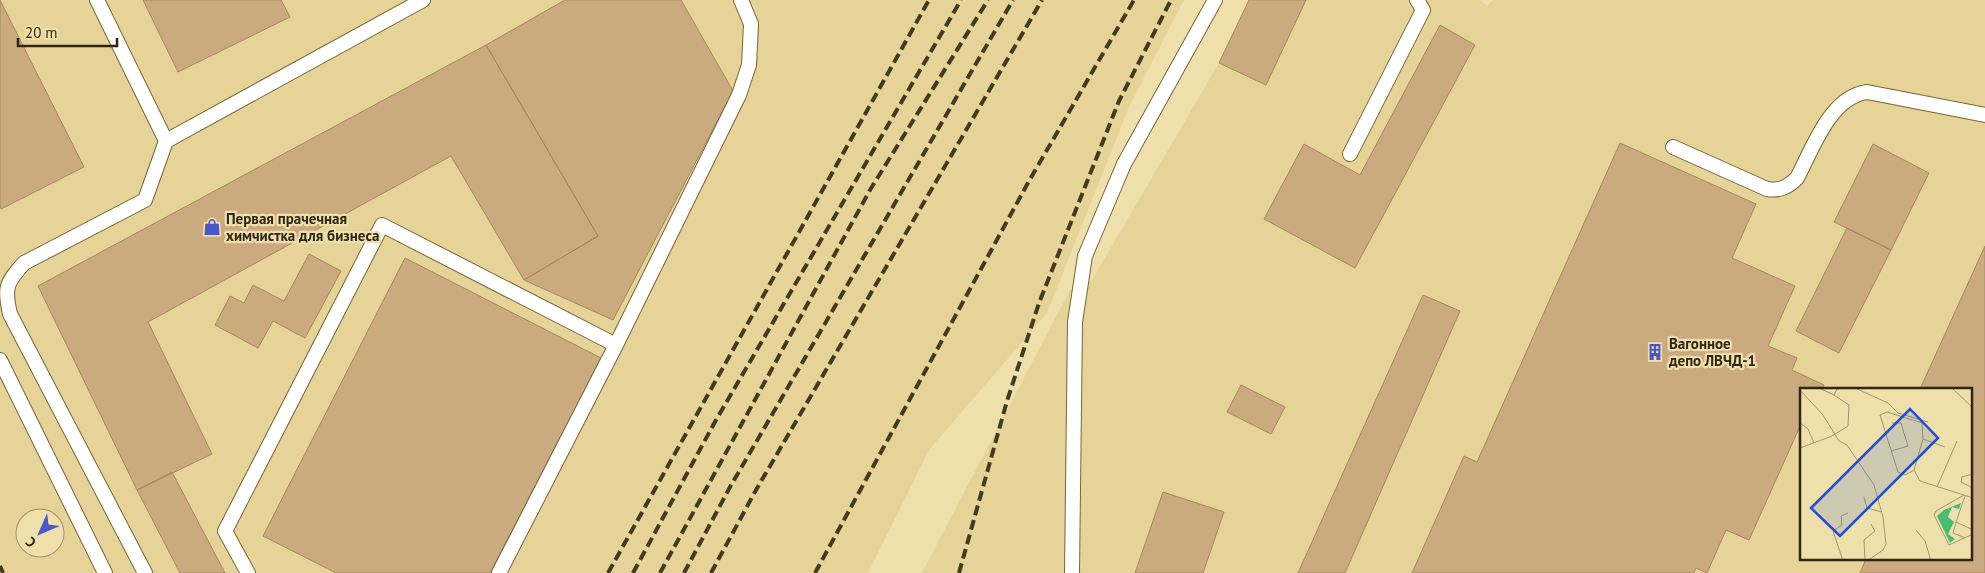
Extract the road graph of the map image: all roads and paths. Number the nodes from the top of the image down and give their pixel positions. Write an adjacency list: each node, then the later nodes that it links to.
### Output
1 (97, 0): 7 (lane)
2 (423, 0): 7 (lane)
3 (741, 0): 10 (lane)
4 (1215, 0): 16 (lane)
5 (1417, 0): 9 (lane)
6 (1985, 115): 8 (lane)
7 (166, 141): 13 (lane)
8 (1673, 147)
9 (1350, 154)
10 (616, 345): 14 (lane); 15 (lane)
11 (0, 360): 12 (lane)
12 (104, 573)
13 (145, 573)
14 (248, 573)
15 (499, 573)
16 (1072, 573)

